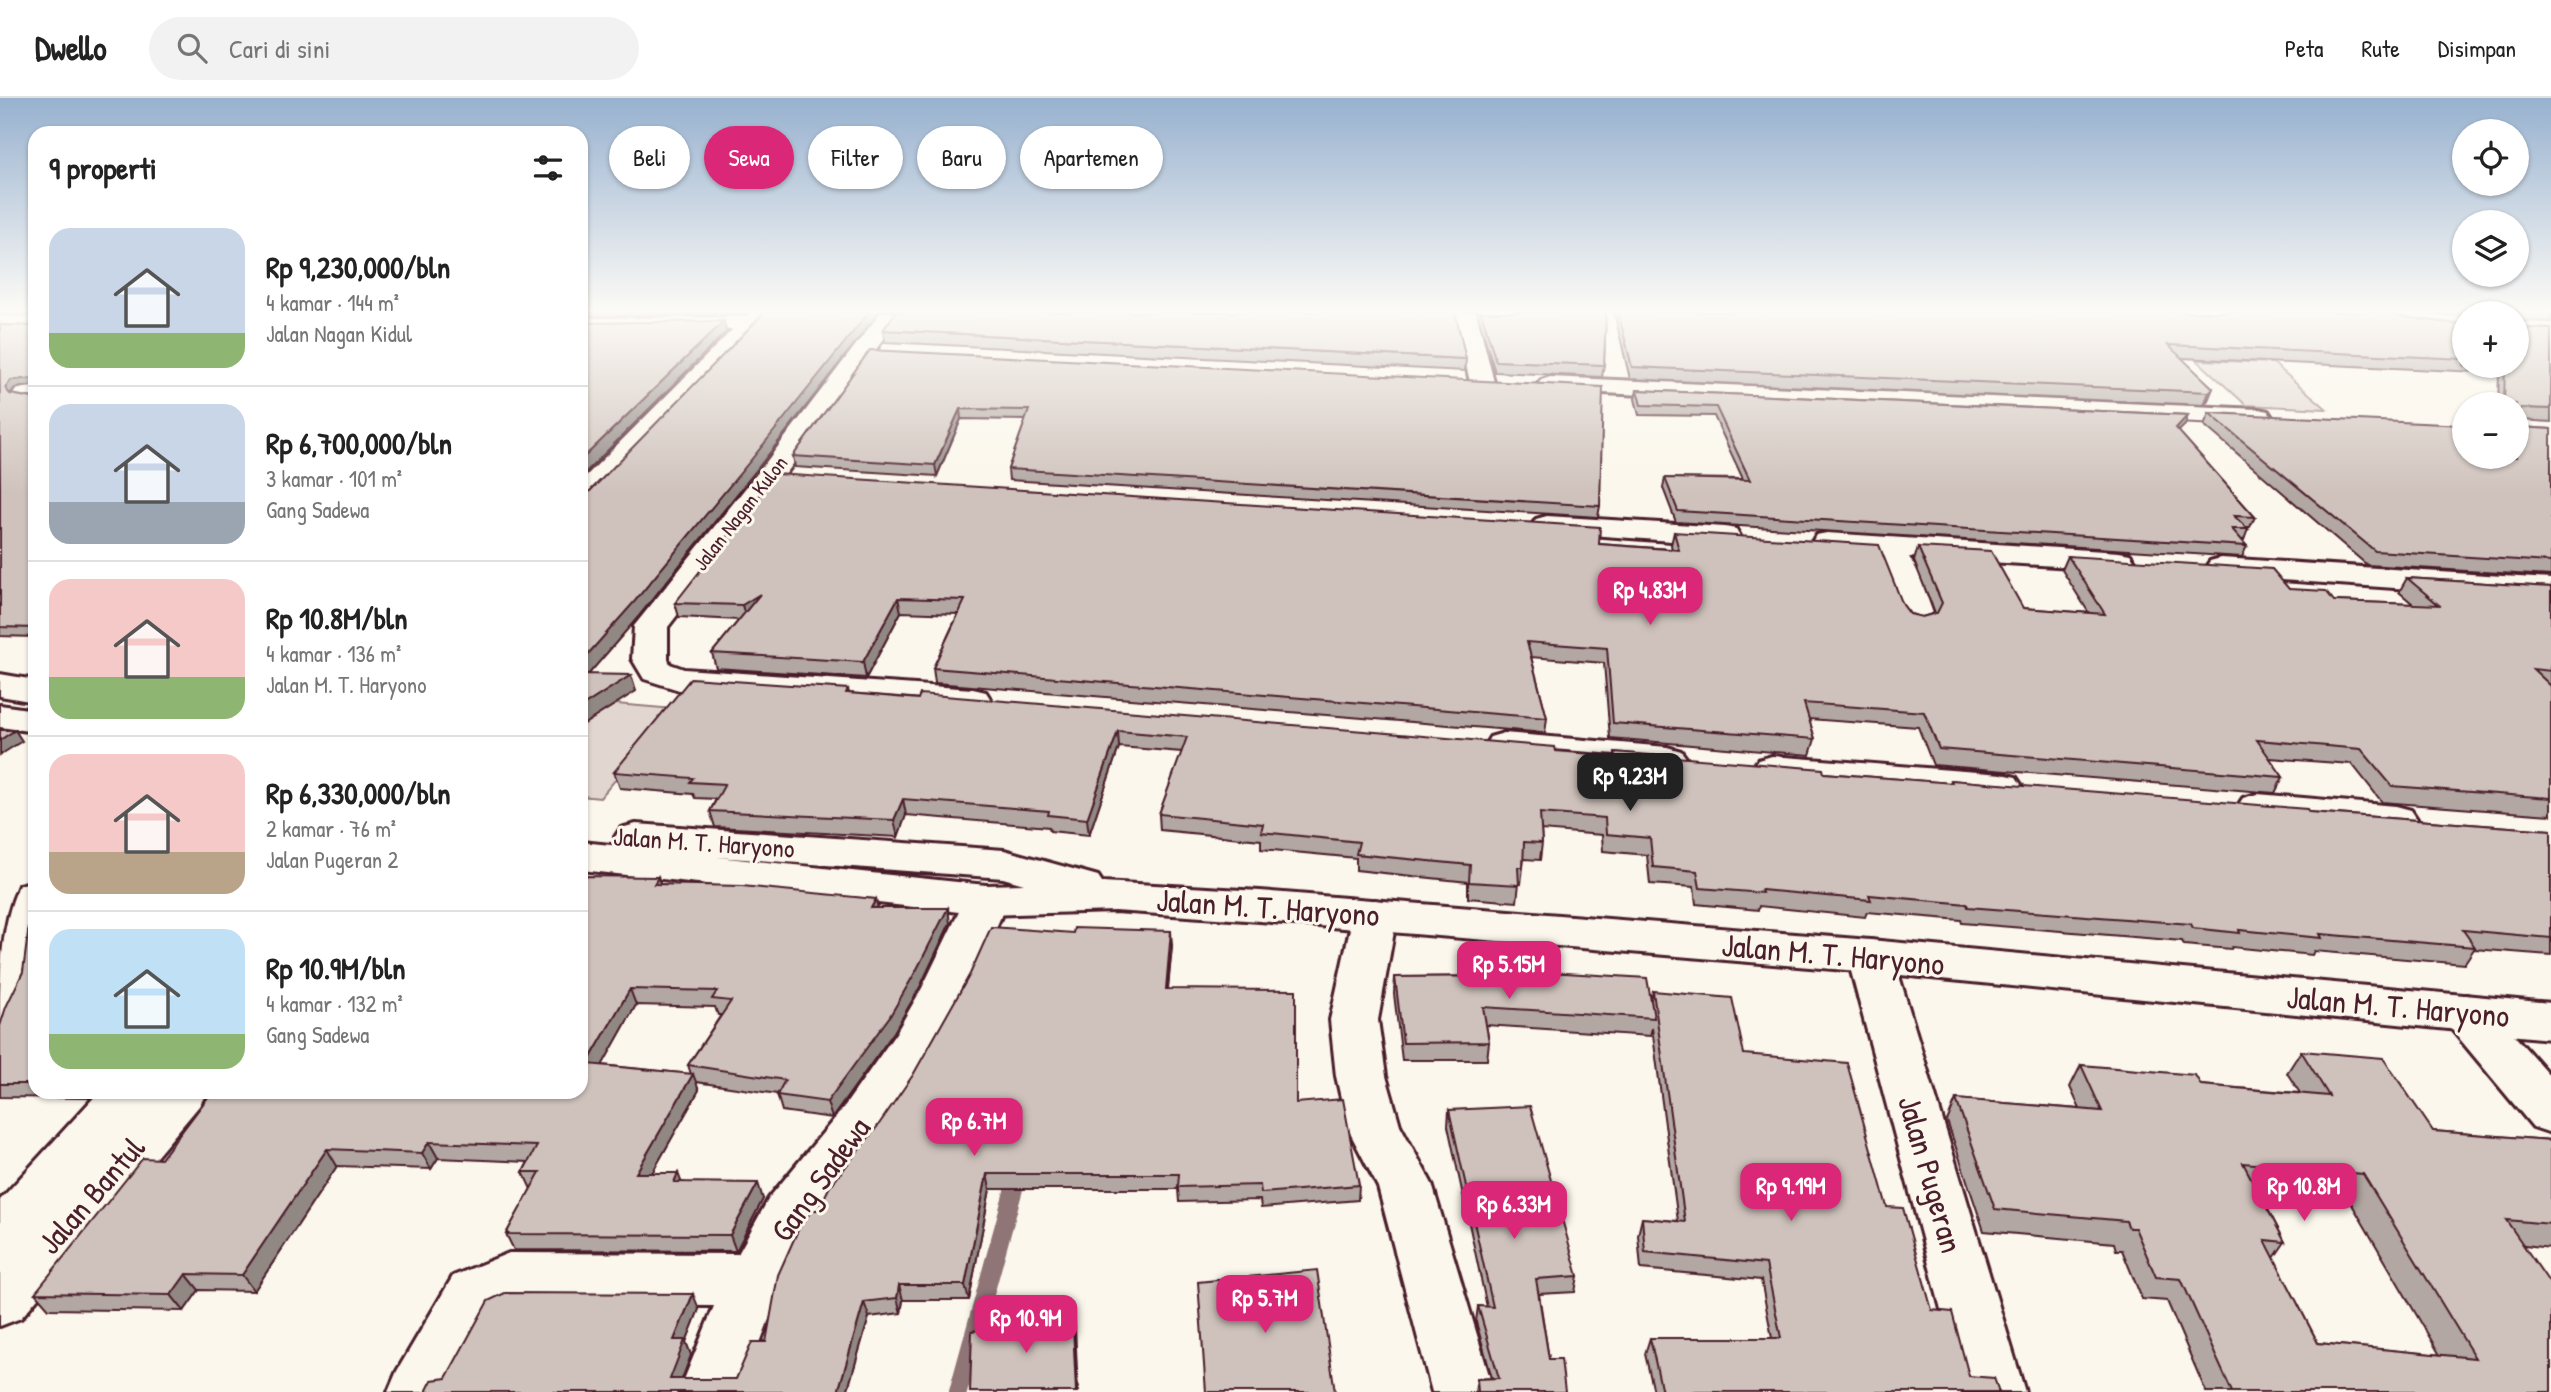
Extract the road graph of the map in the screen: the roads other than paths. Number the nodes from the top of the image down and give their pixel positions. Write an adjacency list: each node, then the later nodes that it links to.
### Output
1 (703, 372): 7 (street)
2 (861, 372): 18 (street, Jalan Nagan Kulon)
3 (1480, 372): 5 (street)
4 (1454, 381): 5 (street)
5 (1482, 382): 6 (street)
6 (2283, 418)
7 (588, 491)
8 (1521, 523): 9 (street)
9 (1753, 538)
10 (1793, 540): 11 (street)
11 (1888, 546): 12 (street); 15 (street)
12 (2150, 563)
13 (2192, 566): 14 (street)
14 (2551, 589)
15 (1918, 619)
16 (0, 685): 17 (street)
17 (28, 690)
18 (1001, 703)
19 (0, 716): 20 (street)
20 (28, 720)
21 (1469, 743): 22 (street)
22 (2037, 789)
23 (2218, 804): 24 (street)
24 (2426, 821)
25 (588, 833): 27 (street, Jalan M. T. Haryono)
26 (588, 857): 28 (street, Jalan M. T. Haryono)
27 (1115, 895): 28 (street, Jalan M. T. Haryono); 29 (street, Jalan M. T. Haryono)
28 (986, 900): 39 (street, Gang Sadewa)
29 (1375, 915): 31 (street, Jalan M. T. Haryono); 43 (street)
30 (28, 919): 32 (street)
31 (1870, 956): 33 (street, Jalan M. T. Haryono); 44 (street, Jalan Pugeran)
32 (0, 1005)
33 (2466, 1013): 34 (street, Jalan M. T. Haryono); 37 (street)
34 (2551, 1021)
35 (124, 1099): 38 (street, Jalan Bantul)
36 (175, 1099): 40 (street, Jalan Bantul)
37 (2551, 1112)
38 (0, 1240)
39 (754, 1280): 41 (street); 42 (street, Gang Sadewa)
40 (0, 1299)
41 (419, 1392)
42 (710, 1392)
43 (1463, 1392)
44 (1994, 1392)

